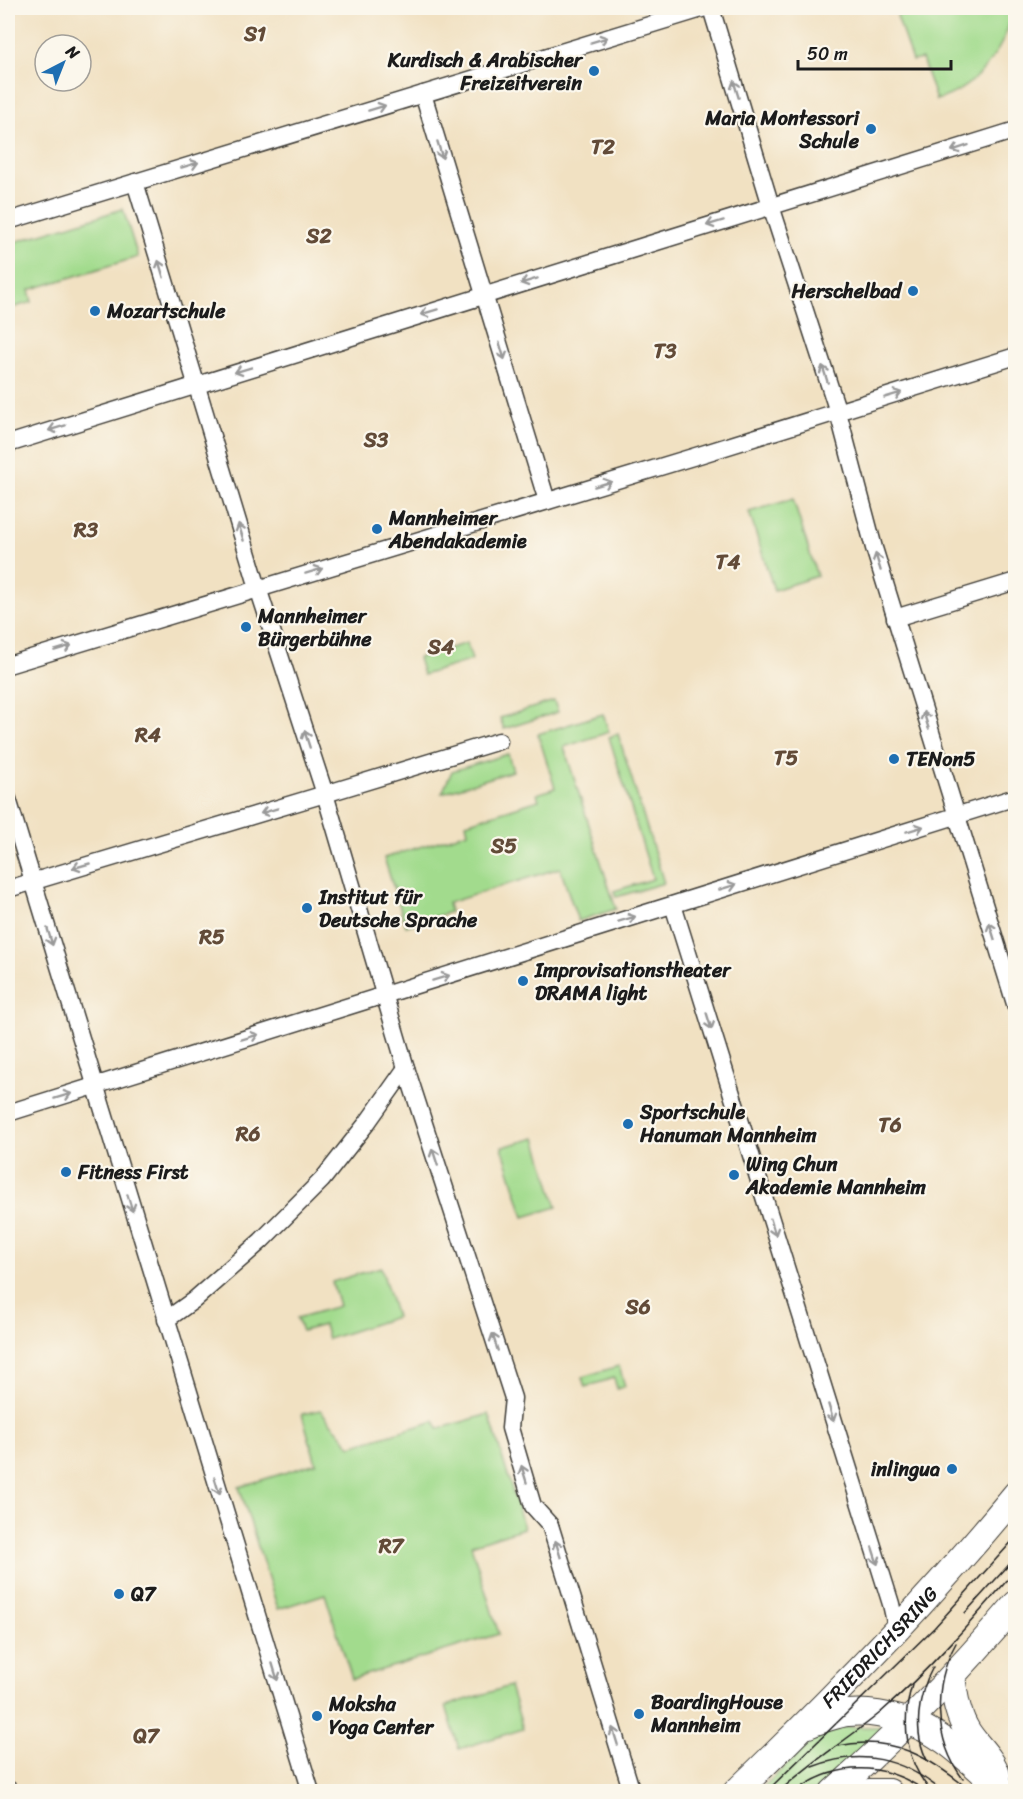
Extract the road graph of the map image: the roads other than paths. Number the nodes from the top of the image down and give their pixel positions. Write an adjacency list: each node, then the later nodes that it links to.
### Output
1 (705, 8): 3 (street, one-way to 1)
2 (711, 8): 6 (street, one-way to 2)
3 (423, 94): 5 (street, one-way to 3); 8 (street, one-way to 8)
4 (1016, 130): 6 (street, one-way to 6)
5 (135, 182): 7 (street); 10 (street, one-way to 5)
6 (771, 206): 8 (street, one-way to 8); 11 (street, one-way to 6)
7 (8, 221)
8 (485, 295): 10 (street, one-way to 10); 13 (street, one-way to 13)
9 (1016, 356): 11 (street, one-way to 9)
10 (196, 385): 12 (street, one-way to 12); 15 (street, one-way to 10)
11 (838, 412): 13 (street, one-way to 11); 16 (street, one-way to 11)
12 (8, 444)
13 (547, 501): 15 (street, one-way to 13)
14 (1016, 581): 16 (street)
15 (258, 588): 17 (street, one-way to 15); 19 (street, one-way to 15)
16 (895, 618): 22 (street, one-way to 16)
17 (8, 665)
18 (499, 741): 19 (street)
19 (325, 795): 23 (street, one-way to 23); 26 (street)
20 (1016, 797): 22 (street)
21 (8, 799): 23 (street)
22 (956, 816): 25 (street, one-way to 22); 27 (street, one-way to 22)
23 (33, 881): 24 (street); 29 (street, one-way to 29)
24 (8, 889)
25 (673, 905): 26 (street, one-way to 25); 34 (street, one-way to 34)
26 (386, 995): 28 (street); 29 (street, one-way to 26)
27 (1016, 1007)
28 (406, 1068): 31 (street); 40 (street, one-way to 28)
29 (95, 1086): 30 (street, one-way to 29); 31 (street, one-way to 31)
30 (8, 1113)
31 (165, 1320): 39 (street, one-way to 39)
32 (1016, 1494): 34 (main road, FRIEDRICHSRING)
33 (1016, 1604): 35 (main road)
34 (897, 1631): 37 (main road, FRIEDRICHSRING)
35 (952, 1677): 36 (main road); 38 (main road)
36 (908, 1722): 37 (main road); 38 (main road); 42 (main road)
37 (802, 1728): 41 (main road, FRIEDRICHSRING)
38 (1003, 1790)
39 (311, 1791)
40 (632, 1791)
41 (736, 1791)
42 (833, 1791)
43 (869, 1791): 44 (main road)
44 (889, 1791)

